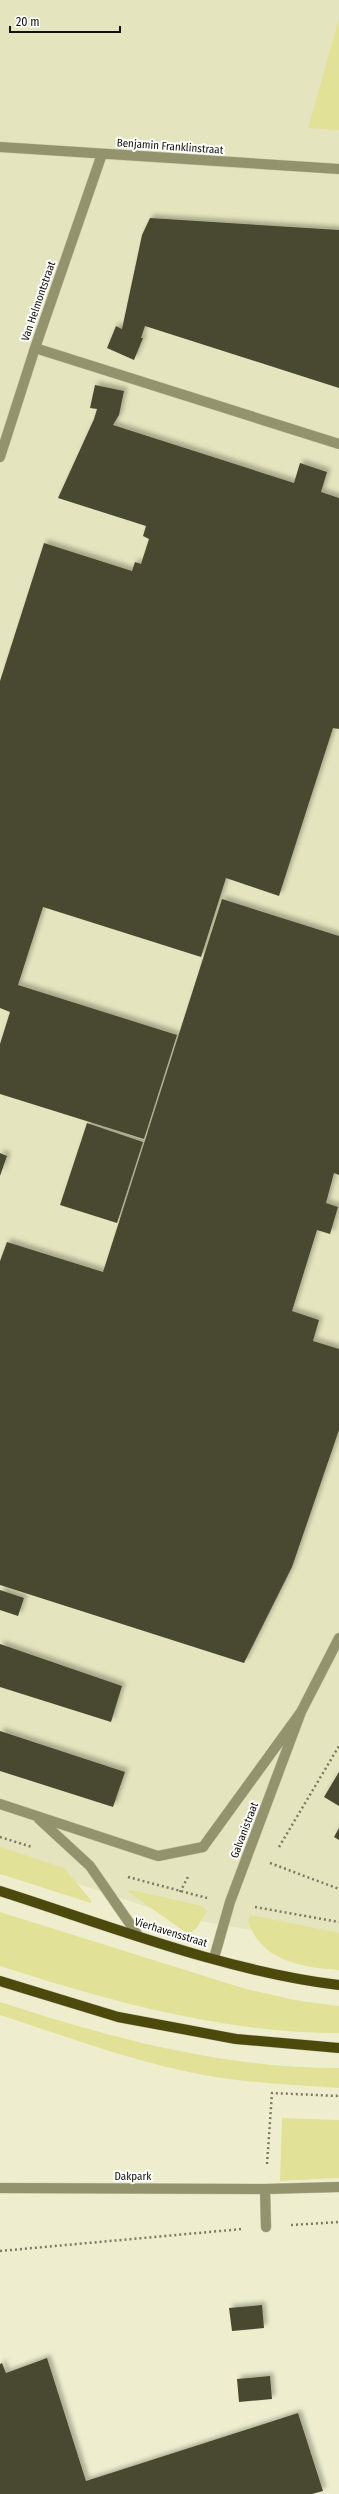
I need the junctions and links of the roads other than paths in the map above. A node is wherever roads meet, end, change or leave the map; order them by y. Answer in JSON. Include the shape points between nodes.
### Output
{"nodes":[{"id":1,"x":0,"y":147,"type":"edge"},
{"id":2,"x":102,"y":154,"type":"junction"},
{"id":3,"x":339,"y":169,"type":"edge"},
{"id":4,"x":35,"y":348,"type":"junction"},
{"id":5,"x":339,"y":444,"type":"edge"},
{"id":6,"x":0,"y":457,"type":"edge"},
{"id":7,"x":339,"y":1638,"type":"edge"},
{"id":8,"x":301,"y":1712,"type":"junction"},
{"id":9,"x":0,"y":1804,"type":"edge"},
{"id":10,"x":37,"y":1816,"type":"junction"},
{"id":11,"x":0,"y":1890,"type":"edge"},
{"id":12,"x":137,"y":1934,"type":"junction"},
{"id":13,"x":214,"y":1958,"type":"junction"},
{"id":14,"x":0,"y":1981,"type":"edge"},
{"id":15,"x":339,"y":1985,"type":"edge"},
{"id":16,"x":339,"y":2048,"type":"edge"},
{"id":17,"x":339,"y":2187,"type":"edge"},
{"id":18,"x":0,"y":2188,"type":"edge"},
{"id":19,"x":265,"y":2189,"type":"junction"},
{"id":20,"x":266,"y":2227,"type":"road end"}],
"edges":[{"from":1,"to":2,"type":"street","name":"Benjamin Franklinstraat"},
{"from":2,"to":3,"type":"street","name":"Benjamin Franklinstraat"},
{"from":2,"to":4,"type":"street","name":"Van Helmontstraat"},
{"from":4,"to":5,"type":"street"},
{"from":4,"to":6,"type":"street","name":"Van Helmontstraat"},
{"from":7,"to":8,"type":"street","name":"Galvanistraat"},
{"from":8,"to":10,"type":"street","name":"Galvanistraat","via":[[203,1847],[158,1856]]},
{"from":8,"to":13,"type":"street","name":"Galvanistraat","via":[[230,1902]]},
{"from":9,"to":10,"type":"street"},
{"from":10,"to":12,"type":"street","via":[[90,1866]]},
{"from":11,"to":12,"type":"main road","name":"Vierhavensstraat"},
{"from":12,"to":13,"type":"main road","name":"Vierhavensstraat"},
{"from":13,"to":15,"type":"main road","name":"Vierhavensstraat","via":[[290,1978]]},
{"from":14,"to":16,"type":"main road","via":[[118,2017],[236,2039]]},
{"from":17,"to":19,"type":"street","name":"Dakpark"},
{"from":18,"to":19,"type":"street","name":"Dakpark"},
{"from":19,"to":20,"type":"street"}]}
